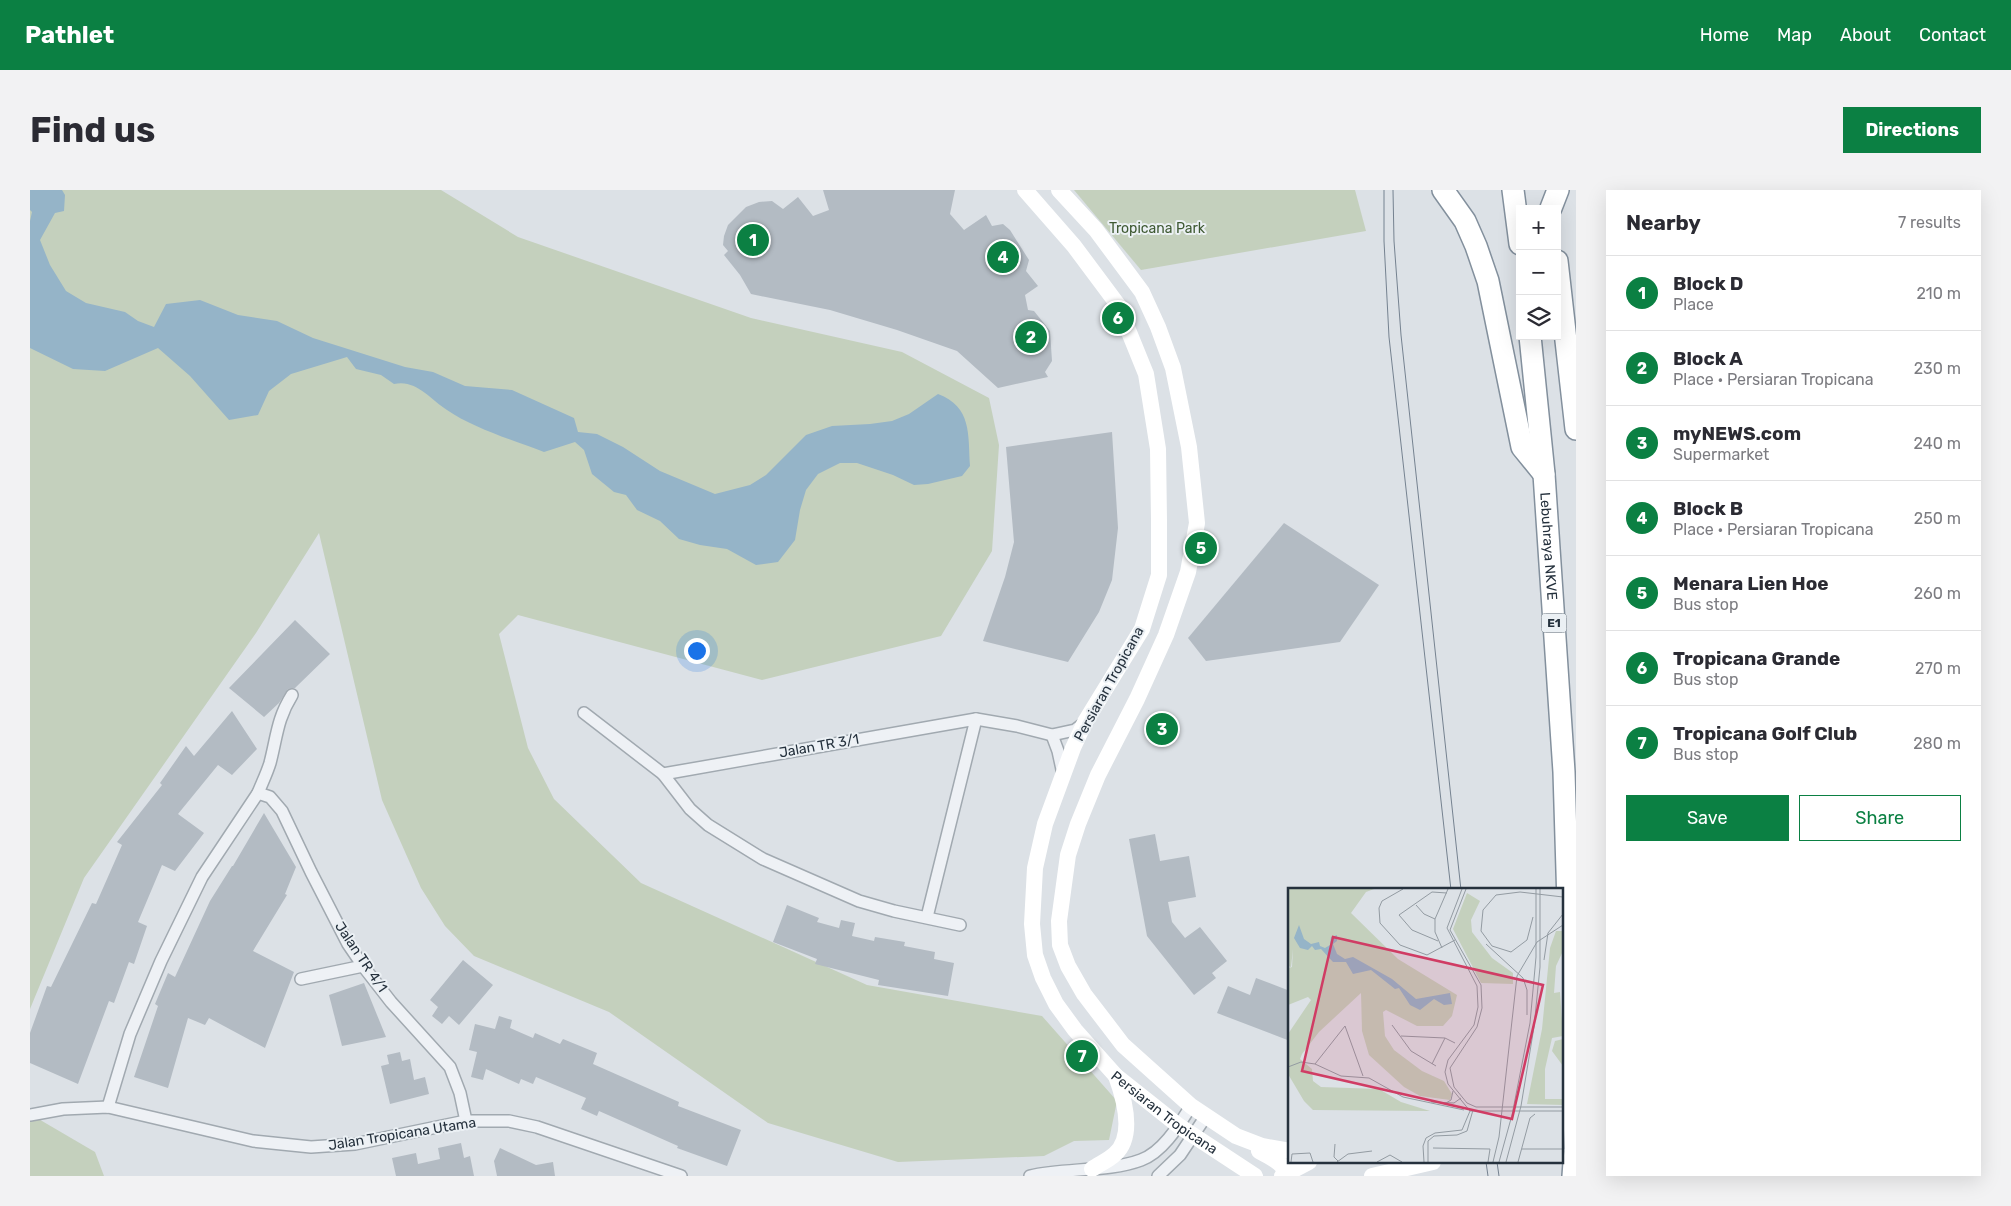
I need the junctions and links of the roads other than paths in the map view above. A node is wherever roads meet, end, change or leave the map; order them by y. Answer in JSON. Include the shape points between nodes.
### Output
{"nodes":[{"id":1,"x":1025,"y":190,"type":"edge"},
{"id":2,"x":1059,"y":190,"type":"edge"},
{"id":3,"x":1442,"y":190,"type":"edge"},
{"id":4,"x":1513,"y":190,"type":"edge"},
{"id":5,"x":1516,"y":213,"type":"edge"},
{"id":6,"x":1561,"y":295,"type":"edge"},
{"id":7,"x":1530,"y":340,"type":"edge"},
{"id":8,"x":1576,"y":429,"type":"edge"},
{"id":9,"x":1544,"y":474,"type":"junction"},
{"id":10,"x":292,"y":695,"type":"dead end"},
{"id":11,"x":584,"y":713,"type":"dead end"},
{"id":12,"x":976,"y":719,"type":"junction"},
{"id":13,"x":1085,"y":722,"type":"junction"},
{"id":14,"x":1052,"y":735,"type":"junction"},
{"id":15,"x":663,"y":774,"type":"junction"},
{"id":16,"x":1064,"y":776,"type":"junction"},
{"id":17,"x":258,"y":793,"type":"junction"},
{"id":18,"x":927,"y":918,"type":"junction"},
{"id":19,"x":960,"y":925,"type":"dead end"},
{"id":20,"x":363,"y":966,"type":"junction"},
{"id":21,"x":301,"y":979,"type":"dead end"},
{"id":22,"x":1116,"y":1076,"type":"junction"},
{"id":23,"x":1191,"y":1106,"type":"junction"},
{"id":24,"x":108,"y":1107,"type":"junction"},
{"id":25,"x":30,"y":1115,"type":"edge"},
{"id":26,"x":1206,"y":1116,"type":"junction"},
{"id":27,"x":466,"y":1120,"type":"junction"},
{"id":28,"x":1179,"y":1126,"type":"junction"},
{"id":29,"x":1193,"y":1135,"type":"junction"},
{"id":30,"x":1236,"y":1136,"type":"junction"},
{"id":31,"x":1571,"y":1139,"type":"edge"},
{"id":32,"x":1288,"y":1151,"type":"edge"},
{"id":33,"x":1305,"y":1164,"type":"edge"},
{"id":34,"x":1424,"y":1164,"type":"edge"},
{"id":35,"x":1092,"y":1169,"type":"junction"},
{"id":36,"x":1286,"y":1175,"type":"edge"},
{"id":37,"x":680,"y":1176,"type":"edge"},
{"id":38,"x":1030,"y":1176,"type":"edge"},
{"id":39,"x":1158,"y":1176,"type":"edge"},
{"id":40,"x":1255,"y":1176,"type":"edge"},
{"id":41,"x":1372,"y":1176,"type":"edge"},
{"id":42,"x":1573,"y":1176,"type":"edge"}],
"edges":[{"from":1,"to":13,"type":"main road","name":"Persiaran Tropicana","via":[[1074,246],[1118,305],[1146,374],[1158,449],[1159,575],[1142,628]]},
{"from":2,"to":23,"type":"main road","name":"Persiaran Tropicana","via":[[1096,230],[1142,292],[1158,327],[1172,368],[1190,447],[1196,523],[1185,581],[1166,635],[1098,775],[1068,855],[1059,921],[1060,944],[1084,994],[1122,1045]]},
{"from":3,"to":9,"type":"highway","via":[[1464,221],[1476,246],[1488,281],[1522,447]]},
{"from":4,"to":5,"type":"highway"},
{"from":6,"to":8,"type":"highway"},
{"from":7,"to":9,"type":"highway","name":"Lebuhraya NKVE","number":"E1"},
{"from":9,"to":31,"type":"highway","name":"Lebuhraya NKVE","number":"E1","bridge":true,"via":[[1564,772],[1573,1069]]},
{"from":10,"to":17,"type":"street","via":[[277,726],[270,764]]},
{"from":11,"to":15,"type":"street"},
{"from":12,"to":14,"type":"street","name":"Jalan TR 3/1"},
{"from":12,"to":15,"type":"street","name":"Jalan TR 3/1"},
{"from":12,"to":18,"type":"street"},
{"from":13,"to":14,"type":"street","via":[[1075,730]]},
{"from":13,"to":16,"type":"main road","name":"Persiaran Tropicana"},
{"from":14,"to":16,"type":"street"},
{"from":15,"to":18,"type":"street","via":[[690,809],[708,825],[763,859],[859,901]]},
{"from":16,"to":22,"type":"main road","name":"Persiaran Tropicana","via":[[1045,824],[1034,868],[1032,924],[1035,955],[1056,1004]]},
{"from":17,"to":20,"type":"street","name":"Jalan TR 4/1","via":[[270,797],[282,811],[348,944]]},
{"from":17,"to":24,"type":"street","via":[[202,877],[161,961],[130,1034]]},
{"from":18,"to":19,"type":"street"},
{"from":20,"to":21,"type":"street"},
{"from":20,"to":27,"type":"street","name":"Jalan TR 4/1","via":[[450,1067]]},
{"from":22,"to":28,"type":"main road","name":"Persiaran Tropicana"},
{"from":22,"to":35,"type":"main road","via":[[1127,1120],[1123,1142],[1116,1154]]},
{"from":23,"to":26,"type":"main road","name":"Persiaran Tropicana"},
{"from":23,"to":28,"type":"street"},
{"from":24,"to":25,"type":"street","name":"Jalan Tropicana Utama","via":[[63,1109]]},
{"from":24,"to":27,"type":"street","name":"Jalan Tropicana Utama","via":[[253,1141],[311,1147],[356,1144]]},
{"from":26,"to":29,"type":"street"},
{"from":26,"to":30,"type":"main road","name":"Persiaran Tropicana"},
{"from":27,"to":37,"type":"street","name":"Jalan Tropicana Utama","via":[[510,1121],[537,1127]]},
{"from":28,"to":29,"type":"main road","name":"Persiaran Tropicana"},
{"from":28,"to":35,"type":"street","via":[[1143,1160]]},
{"from":29,"to":39,"type":"street","via":[[1180,1155]]},
{"from":29,"to":40,"type":"main road","name":"Persiaran Tropicana"},
{"from":30,"to":32,"type":"main road","name":"Persiaran Tropicana","via":[[1262,1146]]},
{"from":30,"to":36,"type":"main road","via":[[1278,1161]]},
{"from":31,"to":42,"type":"highway","name":"Lebuhraya NKVE","number":"E1"},
{"from":33,"to":36,"type":"main road"},
{"from":34,"to":41,"type":"main road"},
{"from":35,"to":38,"type":"street"}]}
